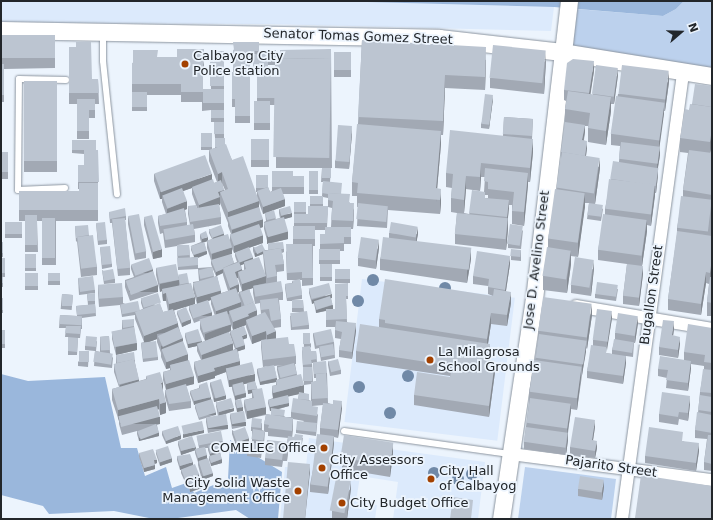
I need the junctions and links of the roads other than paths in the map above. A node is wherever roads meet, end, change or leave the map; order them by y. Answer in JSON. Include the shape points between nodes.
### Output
{"nodes":[{"id":1,"x":568,"y":9,"type":"edge"},
{"id":2,"x":1,"y":30,"type":"edge"},
{"id":3,"x":103,"y":31,"type":"junction"},
{"id":4,"x":562,"y":52,"type":"junction"},
{"id":5,"x":683,"y":71,"type":"junction"},
{"id":6,"x":712,"y":76,"type":"edge"},
{"id":7,"x":66,"y":80,"type":"dead end"},
{"id":8,"x":65,"y":188,"type":"dead end"},
{"id":9,"x":117,"y":194,"type":"dead end"},
{"id":10,"x":564,"y":304,"type":"edge"},
{"id":11,"x":649,"y":318,"type":"junction"},
{"id":12,"x":712,"y":329,"type":"edge"},
{"id":13,"x":344,"y":431,"type":"dead end"},
{"id":14,"x":511,"y":454,"type":"junction"},
{"id":15,"x":629,"y":469,"type":"junction"},
{"id":16,"x":712,"y":480,"type":"edge"},
{"id":17,"x":501,"y":519,"type":"edge"},
{"id":18,"x":622,"y":519,"type":"edge"}],
"edges":[{"from":1,"to":4,"type":"main road","name":"Jose D. Avelino Street"},
{"from":2,"to":3,"type":"main road","name":"Senator Tomas Gomez Street"},
{"from":3,"to":4,"type":"main road","name":"Senator Tomas Gomez Street","via":[[438,38]]},
{"from":3,"to":9,"type":"lane","via":[[103,61]]},
{"from":4,"to":5,"type":"main road","name":"Senator Tomas Gomez Street"},
{"from":4,"to":14,"type":"main road","name":"Jose D. Avelino Street","via":[[541,300]]},
{"from":5,"to":6,"type":"main road","name":"Senator Tomas Gomez Street"},
{"from":5,"to":11,"type":"street","name":"Bugallon Street"},
{"from":7,"to":8,"type":"lane","via":[[19,79],[18,190]]},
{"from":10,"to":11,"type":"street"},
{"from":11,"to":12,"type":"street"},
{"from":11,"to":15,"type":"street","name":"Bugallon Street"},
{"from":13,"to":14,"type":"lane"},
{"from":14,"to":15,"type":"street","name":"Pajarito Street"},
{"from":14,"to":17,"type":"main road","name":"Jose D. Avelino Street"},
{"from":15,"to":16,"type":"street","name":"Pajarito Street"},
{"from":15,"to":18,"type":"street","name":"Bugallon Street"}]}
